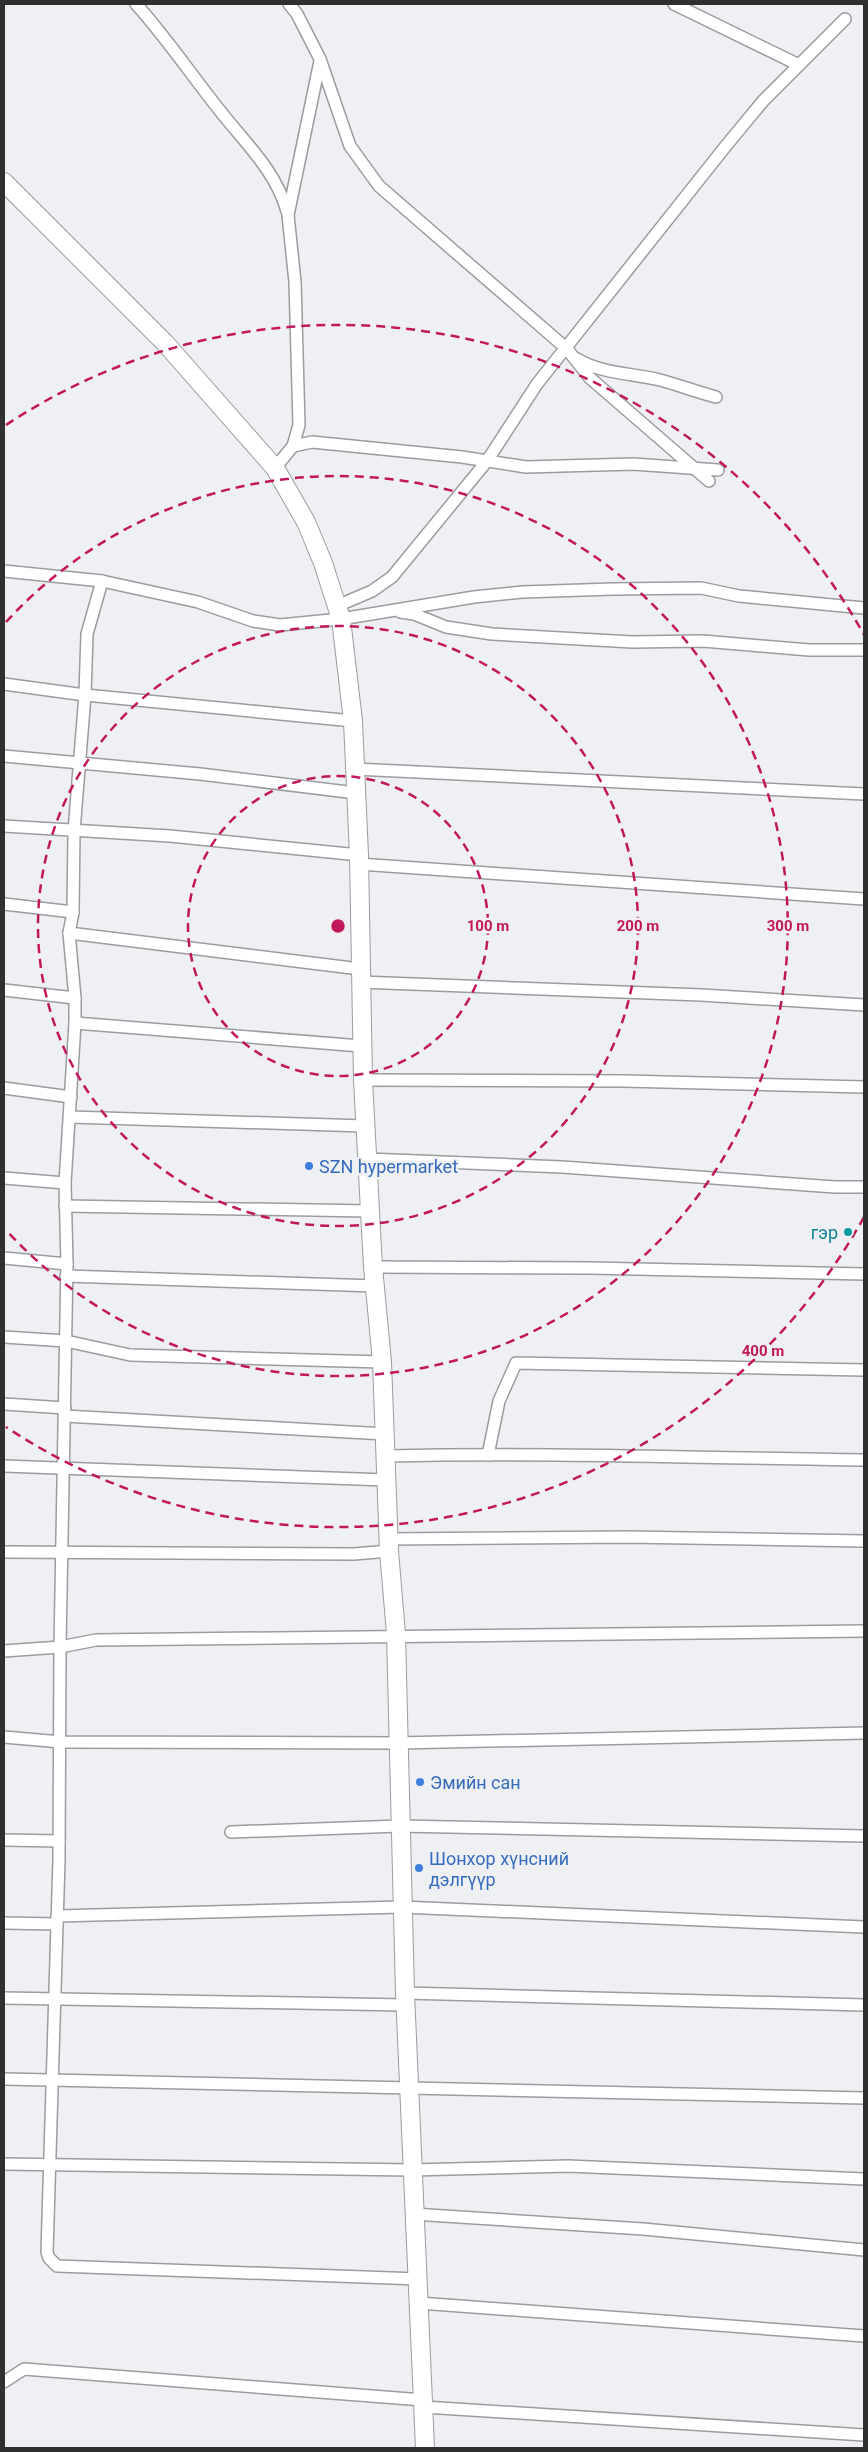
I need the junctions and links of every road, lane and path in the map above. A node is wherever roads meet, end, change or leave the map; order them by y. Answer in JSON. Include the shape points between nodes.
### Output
{"nodes":[{"id":1,"x":136,"y":4,"type":"edge"},
{"id":2,"x":289,"y":4,"type":"edge"},
{"id":3,"x":674,"y":4,"type":"edge"},
{"id":4,"x":845,"y":19,"type":"dead end"},
{"id":5,"x":320,"y":59,"type":"junction"},
{"id":6,"x":799,"y":65,"type":"junction"},
{"id":7,"x":4,"y":182,"type":"edge"},
{"id":8,"x":288,"y":215,"type":"junction"},
{"id":9,"x":569,"y":352,"type":"junction"},
{"id":10,"x":716,"y":397,"type":"dead end"},
{"id":11,"x":293,"y":446,"type":"junction"},
{"id":12,"x":487,"y":461,"type":"junction"},
{"id":13,"x":275,"y":468,"type":"junction"},
{"id":14,"x":696,"y":469,"type":"junction"},
{"id":15,"x":718,"y":470,"type":"dead end"},
{"id":16,"x":709,"y":481,"type":"dead end"},
{"id":17,"x":4,"y":571,"type":"edge"},
{"id":18,"x":102,"y":581,"type":"junction"},
{"id":19,"x":864,"y":608,"type":"edge"},
{"id":20,"x":394,"y":610,"type":"junction"},
{"id":21,"x":339,"y":612,"type":"junction"},
{"id":22,"x":864,"y":650,"type":"edge"},
{"id":23,"x":4,"y":684,"type":"edge"},
{"id":24,"x":85,"y":695,"type":"junction"},
{"id":25,"x":353,"y":721,"type":"junction"},
{"id":26,"x":4,"y":756,"type":"edge"},
{"id":27,"x":78,"y":763,"type":"junction"},
{"id":28,"x":355,"y":769,"type":"junction"},
{"id":29,"x":356,"y":793,"type":"junction"},
{"id":30,"x":864,"y":794,"type":"edge"},
{"id":31,"x":4,"y":826,"type":"edge"},
{"id":32,"x":74,"y":831,"type":"junction"},
{"id":33,"x":359,"y":859,"type":"junction"},
{"id":34,"x":864,"y":899,"type":"edge"},
{"id":35,"x":4,"y":904,"type":"edge"},
{"id":36,"x":73,"y":912,"type":"junction"},
{"id":37,"x":69,"y":933,"type":"junction"},
{"id":38,"x":360,"y":976,"type":"junction"},
{"id":39,"x":4,"y":990,"type":"edge"},
{"id":40,"x":75,"y":998,"type":"junction"},
{"id":41,"x":864,"y":1005,"type":"edge"},
{"id":42,"x":75,"y":1023,"type":"junction"},
{"id":43,"x":362,"y":1046,"type":"junction"},
{"id":44,"x":363,"y":1080,"type":"junction"},
{"id":45,"x":864,"y":1087,"type":"edge"},
{"id":46,"x":4,"y":1088,"type":"edge"},
{"id":47,"x":71,"y":1097,"type":"junction"},
{"id":48,"x":70,"y":1117,"type":"junction"},
{"id":49,"x":365,"y":1126,"type":"junction"},
{"id":50,"x":368,"y":1159,"type":"junction"},
{"id":51,"x":4,"y":1178,"type":"edge"},
{"id":52,"x":65,"y":1183,"type":"junction"},
{"id":53,"x":864,"y":1187,"type":"edge"},
{"id":54,"x":64,"y":1206,"type":"junction"},
{"id":55,"x":370,"y":1211,"type":"junction"},
{"id":56,"x":4,"y":1258,"type":"edge"},
{"id":57,"x":67,"y":1264,"type":"junction"},
{"id":58,"x":373,"y":1267,"type":"junction"},
{"id":59,"x":864,"y":1274,"type":"edge"},
{"id":60,"x":66,"y":1276,"type":"junction"},
{"id":61,"x":375,"y":1286,"type":"junction"},
{"id":62,"x":4,"y":1337,"type":"edge"},
{"id":63,"x":66,"y":1341,"type":"junction"},
{"id":64,"x":382,"y":1362,"type":"junction"},
{"id":65,"x":864,"y":1370,"type":"edge"},
{"id":66,"x":4,"y":1404,"type":"edge"},
{"id":67,"x":65,"y":1412,"type":"junction"},
{"id":68,"x":384,"y":1434,"type":"junction"},
{"id":69,"x":488,"y":1455,"type":"junction"},
{"id":70,"x":386,"y":1456,"type":"junction"},
{"id":71,"x":864,"y":1460,"type":"edge"},
{"id":72,"x":4,"y":1466,"type":"edge"},
{"id":73,"x":64,"y":1468,"type":"junction"},
{"id":74,"x":386,"y":1480,"type":"junction"},
{"id":75,"x":864,"y":1541,"type":"edge"},
{"id":76,"x":389,"y":1545,"type":"junction"},
{"id":77,"x":4,"y":1552,"type":"edge"},
{"id":78,"x":63,"y":1554,"type":"junction"},
{"id":79,"x":864,"y":1631,"type":"edge"},
{"id":80,"x":396,"y":1634,"type":"junction"},
{"id":81,"x":60,"y":1648,"type":"junction"},
{"id":82,"x":4,"y":1651,"type":"edge"},
{"id":83,"x":864,"y":1733,"type":"edge"},
{"id":84,"x":4,"y":1737,"type":"edge"},
{"id":85,"x":60,"y":1742,"type":"junction"},
{"id":86,"x":398,"y":1743,"type":"junction"},
{"id":87,"x":400,"y":1826,"type":"junction"},
{"id":88,"x":231,"y":1832,"type":"dead end"},
{"id":89,"x":864,"y":1836,"type":"edge"},
{"id":90,"x":4,"y":1840,"type":"edge"},
{"id":91,"x":59,"y":1840,"type":"junction"},
{"id":92,"x":402,"y":1907,"type":"junction"},
{"id":93,"x":57,"y":1920,"type":"junction"},
{"id":94,"x":4,"y":1923,"type":"edge"},
{"id":95,"x":864,"y":1927,"type":"edge"},
{"id":96,"x":4,"y":1998,"type":"edge"},
{"id":97,"x":54,"y":1999,"type":"junction"},
{"id":98,"x":405,"y":1999,"type":"junction"},
{"id":99,"x":864,"y":2005,"type":"edge"},
{"id":100,"x":4,"y":2079,"type":"edge"},
{"id":101,"x":52,"y":2080,"type":"junction"},
{"id":102,"x":409,"y":2088,"type":"junction"},
{"id":103,"x":864,"y":2098,"type":"edge"},
{"id":104,"x":4,"y":2164,"type":"edge"},
{"id":105,"x":49,"y":2164,"type":"junction"},
{"id":106,"x":412,"y":2170,"type":"junction"},
{"id":107,"x":864,"y":2179,"type":"edge"},
{"id":108,"x":413,"y":2214,"type":"junction"},
{"id":109,"x":864,"y":2250,"type":"edge"},
{"id":110,"x":419,"y":2280,"type":"junction"},
{"id":111,"x":420,"y":2303,"type":"junction"},
{"id":112,"x":864,"y":2336,"type":"edge"},
{"id":113,"x":4,"y":2382,"type":"edge"},
{"id":114,"x":423,"y":2404,"type":"junction"},
{"id":115,"x":864,"y":2435,"type":"edge"},
{"id":116,"x":425,"y":2448,"type":"edge"}],
"edges":[{"from":1,"to":8,"type":"street","via":[[277,182]]},
{"from":2,"to":5,"type":"street"},
{"from":3,"to":6,"type":"street"},
{"from":4,"to":6,"type":"street"},
{"from":5,"to":8,"type":"street"},
{"from":5,"to":9,"type":"street","via":[[350,146],[379,186]]},
{"from":6,"to":9,"type":"street","via":[[763,101],[725,147]]},
{"from":7,"to":13,"type":"main road","via":[[165,344]]},
{"from":8,"to":11,"type":"street","via":[[295,282],[299,425]]},
{"from":9,"to":10,"type":"street","via":[[586,364]]},
{"from":9,"to":12,"type":"street","via":[[538,384]]},
{"from":9,"to":14,"type":"street","via":[[590,378]]},
{"from":11,"to":12,"type":"street","via":[[312,442]]},
{"from":11,"to":13,"type":"street"},
{"from":12,"to":14,"type":"street","via":[[552,468],[633,464]]},
{"from":12,"to":21,"type":"street","via":[[392,577]]},
{"from":13,"to":21,"type":"main road","via":[[306,522],[324,563]]},
{"from":14,"to":15,"type":"street"},
{"from":14,"to":16,"type":"street"},
{"from":17,"to":18,"type":"street"},
{"from":18,"to":21,"type":"street","via":[[198,602],[254,621],[280,625]]},
{"from":18,"to":24,"type":"street","via":[[87,634]]},
{"from":19,"to":20,"type":"street","via":[[739,596],[700,588],[522,592]]},
{"from":20,"to":21,"type":"street"},
{"from":20,"to":22,"type":"street","via":[[446,627],[492,634]]},
{"from":21,"to":25,"type":"main road"},
{"from":23,"to":24,"type":"street"},
{"from":24,"to":25,"type":"street"},
{"from":24,"to":27,"type":"street"},
{"from":25,"to":28,"type":"main road"},
{"from":26,"to":27,"type":"street"},
{"from":27,"to":29,"type":"street"},
{"from":27,"to":32,"type":"street"},
{"from":28,"to":29,"type":"main road"},
{"from":28,"to":30,"type":"street"},
{"from":29,"to":33,"type":"main road"},
{"from":31,"to":32,"type":"street"},
{"from":32,"to":33,"type":"street","via":[[170,836]]},
{"from":32,"to":36,"type":"street"},
{"from":33,"to":34,"type":"street"},
{"from":33,"to":38,"type":"main road"},
{"from":35,"to":36,"type":"street"},
{"from":36,"to":37,"type":"street"},
{"from":37,"to":38,"type":"street"},
{"from":37,"to":40,"type":"street"},
{"from":38,"to":41,"type":"street"},
{"from":38,"to":43,"type":"main road"},
{"from":39,"to":40,"type":"street"},
{"from":40,"to":42,"type":"street"},
{"from":42,"to":43,"type":"street"},
{"from":42,"to":47,"type":"street"},
{"from":43,"to":44,"type":"main road"},
{"from":44,"to":45,"type":"street","via":[[624,1081]]},
{"from":44,"to":49,"type":"main road"},
{"from":46,"to":47,"type":"street"},
{"from":47,"to":48,"type":"street"},
{"from":48,"to":49,"type":"street"},
{"from":48,"to":52,"type":"street"},
{"from":49,"to":50,"type":"main road"},
{"from":50,"to":53,"type":"street","via":[[562,1167]]},
{"from":50,"to":55,"type":"main road"},
{"from":51,"to":52,"type":"street"},
{"from":52,"to":54,"type":"street"},
{"from":54,"to":55,"type":"street"},
{"from":54,"to":57,"type":"street"},
{"from":55,"to":58,"type":"main road"},
{"from":56,"to":57,"type":"street"},
{"from":57,"to":60,"type":"street"},
{"from":58,"to":59,"type":"street"},
{"from":58,"to":61,"type":"main road"},
{"from":60,"to":61,"type":"street"},
{"from":60,"to":63,"type":"street"},
{"from":61,"to":64,"type":"main road"},
{"from":62,"to":63,"type":"street"},
{"from":63,"to":64,"type":"street","via":[[130,1354]]},
{"from":63,"to":67,"type":"street"},
{"from":64,"to":68,"type":"main road"},
{"from":65,"to":69,"type":"street","via":[[516,1363],[499,1401]]},
{"from":66,"to":67,"type":"street"},
{"from":67,"to":68,"type":"street"},
{"from":67,"to":73,"type":"street"},
{"from":68,"to":70,"type":"main road"},
{"from":69,"to":70,"type":"street"},
{"from":69,"to":71,"type":"street"},
{"from":70,"to":74,"type":"main road"},
{"from":72,"to":73,"type":"street"},
{"from":73,"to":74,"type":"street"},
{"from":73,"to":78,"type":"street"},
{"from":74,"to":76,"type":"main road"},
{"from":75,"to":76,"type":"street","via":[[627,1537]]},
{"from":76,"to":78,"type":"street","via":[[354,1554]]},
{"from":76,"to":80,"type":"main road"},
{"from":77,"to":78,"type":"street"},
{"from":78,"to":81,"type":"street"},
{"from":79,"to":80,"type":"street"},
{"from":80,"to":81,"type":"street","via":[[96,1640]]},
{"from":80,"to":86,"type":"main road"},
{"from":81,"to":82,"type":"street"},
{"from":81,"to":85,"type":"street"},
{"from":83,"to":86,"type":"street"},
{"from":84,"to":85,"type":"street"},
{"from":85,"to":86,"type":"street"},
{"from":85,"to":91,"type":"street"},
{"from":86,"to":87,"type":"main road"},
{"from":87,"to":88,"type":"street"},
{"from":87,"to":89,"type":"street"},
{"from":87,"to":92,"type":"main road"},
{"from":90,"to":91,"type":"street"},
{"from":91,"to":93,"type":"street"},
{"from":92,"to":93,"type":"street"},
{"from":92,"to":95,"type":"street"},
{"from":92,"to":98,"type":"main road"},
{"from":93,"to":94,"type":"street"},
{"from":93,"to":97,"type":"street"},
{"from":96,"to":97,"type":"street"},
{"from":97,"to":98,"type":"street"},
{"from":97,"to":101,"type":"street"},
{"from":98,"to":99,"type":"street"},
{"from":98,"to":102,"type":"main road"},
{"from":100,"to":101,"type":"street"},
{"from":101,"to":102,"type":"street"},
{"from":101,"to":105,"type":"street"},
{"from":102,"to":103,"type":"street"},
{"from":102,"to":106,"type":"main road"},
{"from":104,"to":105,"type":"street"},
{"from":105,"to":106,"type":"street"},
{"from":105,"to":110,"type":"street","via":[[46,2252],[57,2266]]},
{"from":106,"to":107,"type":"street","via":[[568,2166]]},
{"from":106,"to":108,"type":"main road"},
{"from":108,"to":109,"type":"street","via":[[642,2229]]},
{"from":108,"to":110,"type":"main road"},
{"from":110,"to":111,"type":"main road"},
{"from":111,"to":112,"type":"street"},
{"from":111,"to":114,"type":"main road"},
{"from":113,"to":114,"type":"street","via":[[24,2370]]},
{"from":114,"to":115,"type":"street"},
{"from":114,"to":116,"type":"main road"}]}
